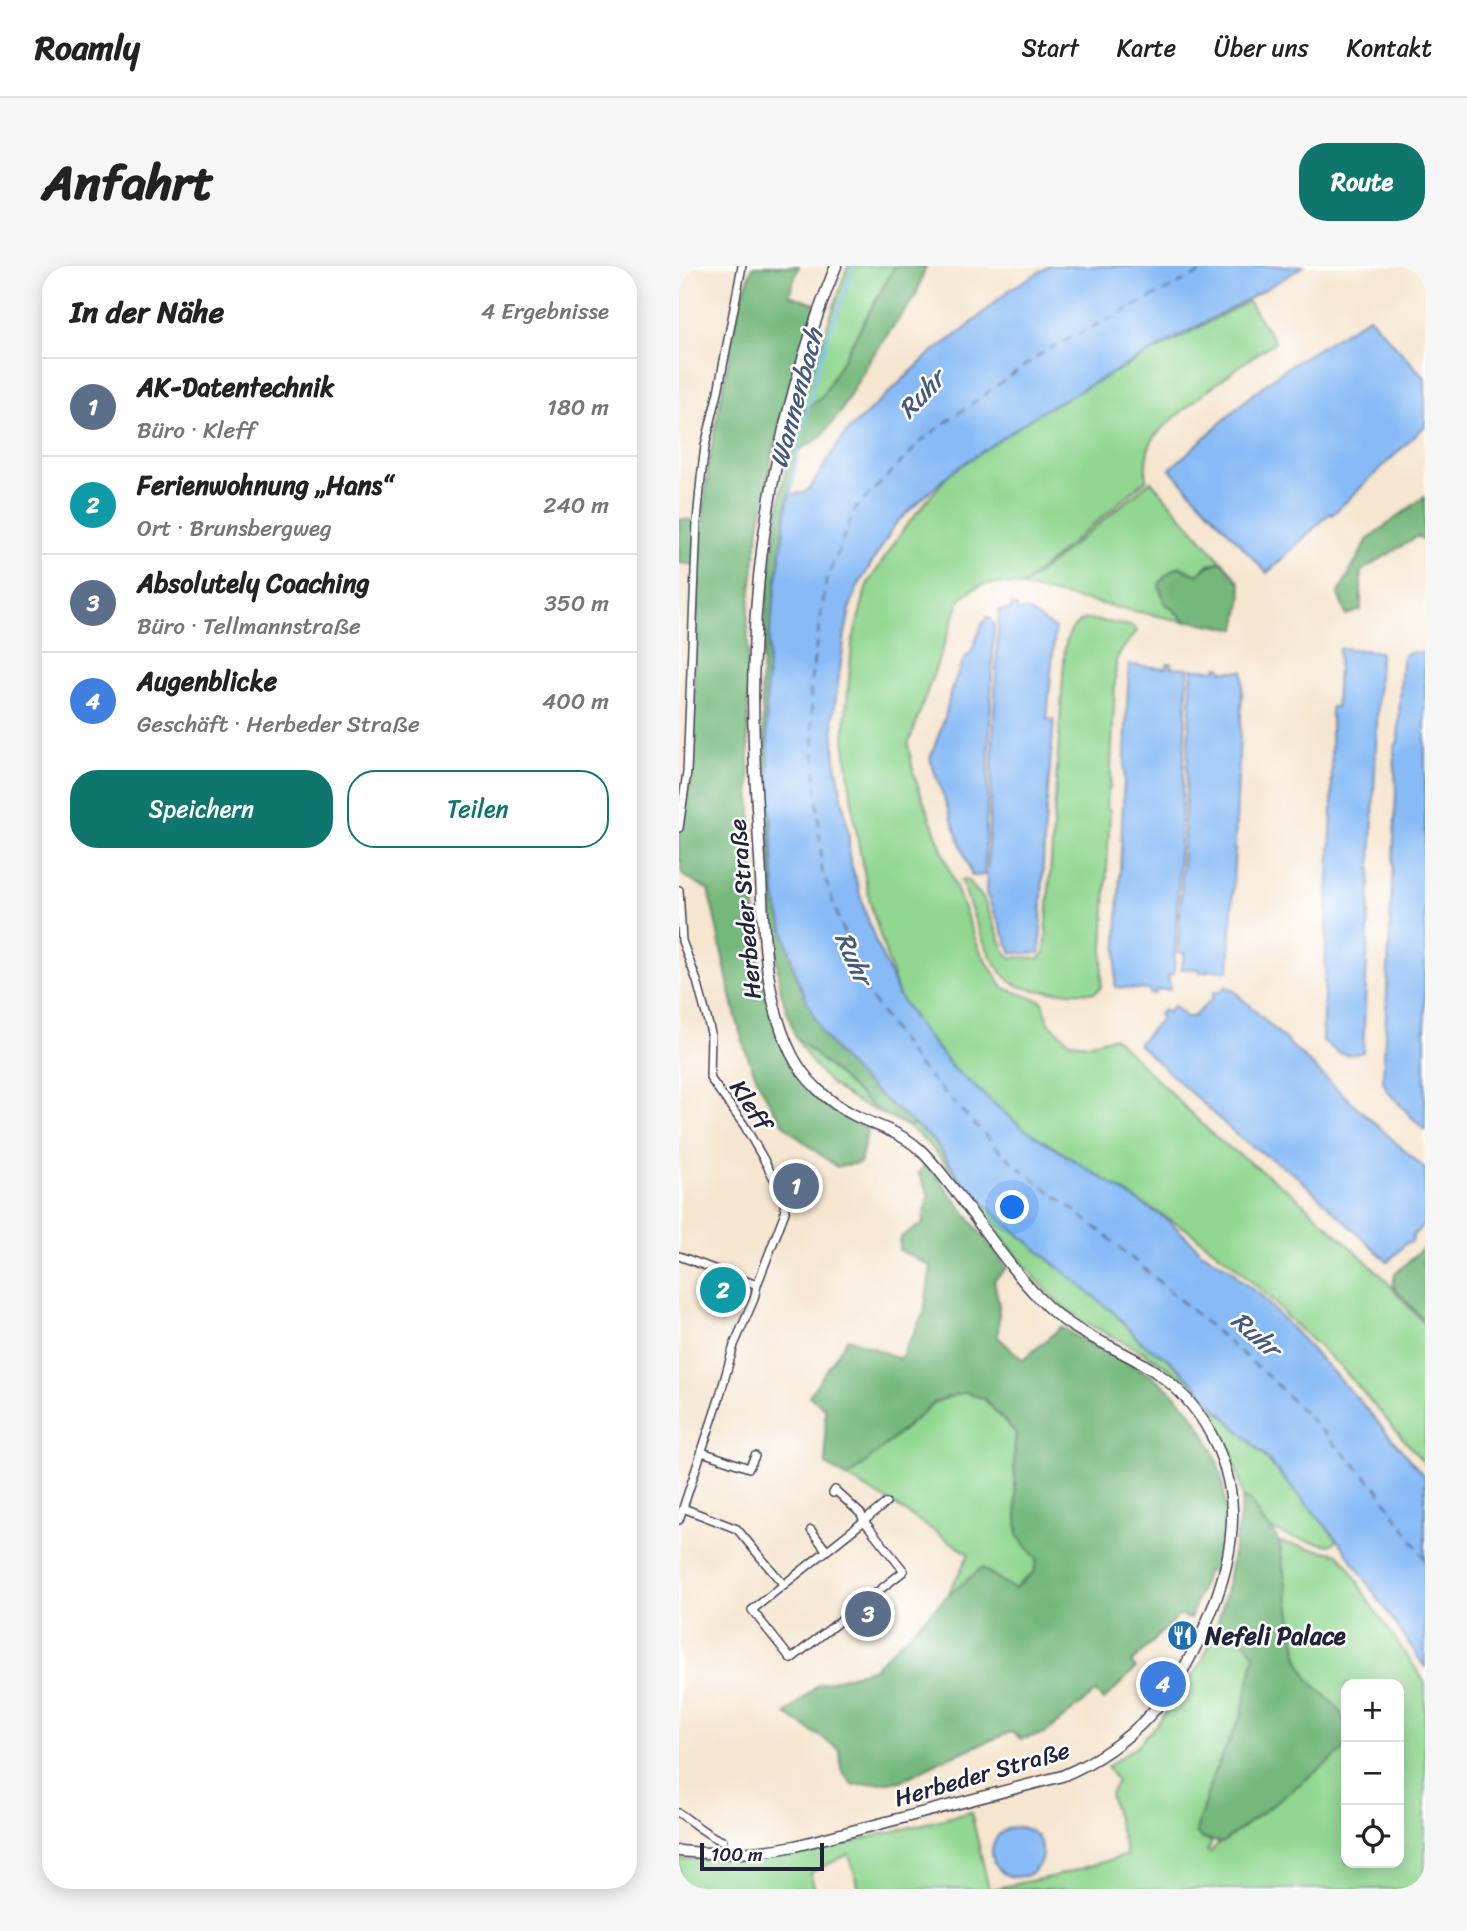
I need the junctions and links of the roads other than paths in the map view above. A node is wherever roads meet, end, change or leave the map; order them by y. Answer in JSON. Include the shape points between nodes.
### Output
{"nodes":[{"id":1,"x":742,"y":266,"type":"edge"},
{"id":2,"x":837,"y":266,"type":"edge"},
{"id":3,"x":679,"y":828,"type":"edge"},
{"id":4,"x":679,"y":890,"type":"edge"},
{"id":5,"x":681,"y":942,"type":"edge"},
{"id":6,"x":679,"y":1256,"type":"edge"},
{"id":7,"x":757,"y":1284,"type":"junction"},
{"id":8,"x":702,"y":1452,"type":"junction"},
{"id":9,"x":755,"y":1455,"type":"dead end"},
{"id":10,"x":832,"y":1493,"type":"dead end"},
{"id":11,"x":886,"y":1503,"type":"dead end"},
{"id":12,"x":683,"y":1508,"type":"junction"},
{"id":13,"x":679,"y":1520,"type":"edge"},
{"id":14,"x":864,"y":1521,"type":"junction"},
{"id":15,"x":811,"y":1530,"type":"dead end"},
{"id":16,"x":826,"y":1550,"type":"junction"},
{"id":17,"x":783,"y":1584,"type":"junction"},
{"id":18,"x":679,"y":1813,"type":"edge"},
{"id":19,"x":723,"y":1841,"type":"dead end"},
{"id":20,"x":679,"y":1851,"type":"edge"}],
"edges":[{"from":1,"to":3,"type":"street","via":[[701,478],[687,772]]},
{"from":2,"to":20,"type":"main road","name":"Herbeder Straße","via":[[788,414],[768,510],[757,596],[753,747],[765,955],[778,1020],[793,1058],[813,1085],[841,1108],[916,1147],[1052,1311],[1094,1340],[1161,1375],[1186,1399],[1210,1430],[1220,1453],[1231,1503],[1231,1528],[1222,1578],[1191,1658],[1142,1725],[1086,1766],[795,1846],[765,1852]]},
{"from":4,"to":5,"type":"street","name":"Kleff"},
{"from":5,"to":7,"type":"street","name":"Kleff","via":[[711,1033],[710,1078],[744,1125],[784,1201],[785,1212]]},
{"from":6,"to":7,"type":"street"},
{"from":7,"to":8,"type":"street","name":"Kleff"},
{"from":8,"to":9,"type":"street","via":[[748,1468]]},
{"from":8,"to":12,"type":"street","name":"Kleff"},
{"from":10,"to":14,"type":"street","via":[[835,1490]]},
{"from":11,"to":14,"type":"street"},
{"from":12,"to":13,"type":"street","name":"Kleff"},
{"from":12,"to":17,"type":"street","via":[[737,1528]]},
{"from":14,"to":16,"type":"street"},
{"from":14,"to":17,"type":"street","via":[[904,1571],[792,1659],[752,1609]]},
{"from":15,"to":16,"type":"street"},
{"from":16,"to":17,"type":"street"},
{"from":18,"to":19,"type":"street"}]}
